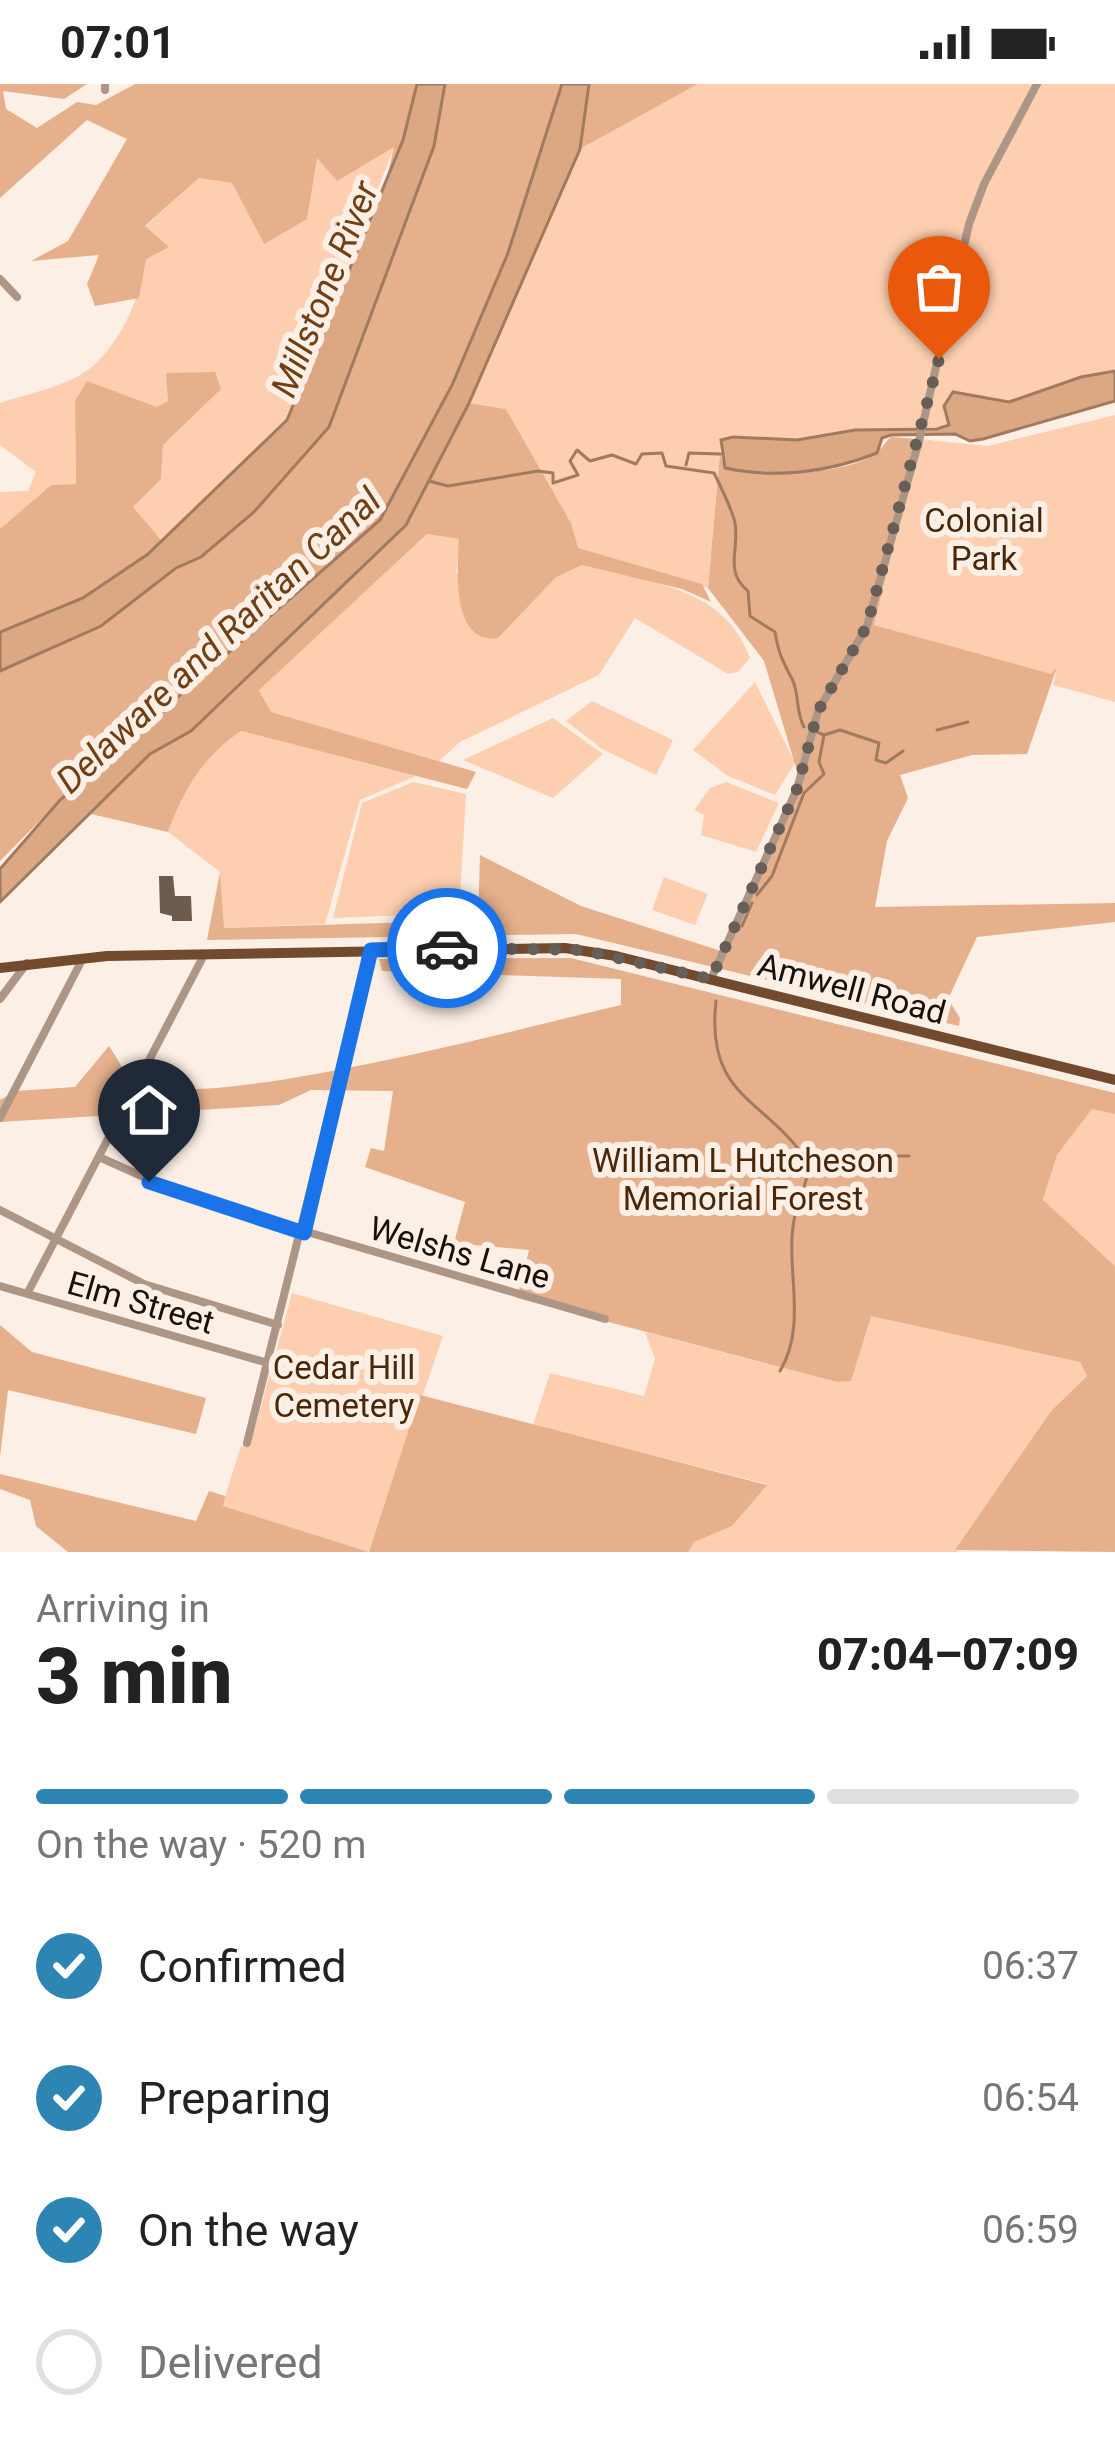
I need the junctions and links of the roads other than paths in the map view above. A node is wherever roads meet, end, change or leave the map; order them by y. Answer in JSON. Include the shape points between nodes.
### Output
{"nodes":[{"id":1,"x":1037,"y":84,"type":"edge"},
{"id":2,"x":0,"y":279,"type":"edge"},
{"id":3,"x":17,"y":297,"type":"dead end"},
{"id":4,"x":371,"y":950,"type":"junction"},
{"id":5,"x":205,"y":953,"type":"junction"},
{"id":6,"x":84,"y":957,"type":"junction"},
{"id":7,"x":28,"y":962,"type":"junction"},
{"id":8,"x":0,"y":968,"type":"edge"},
{"id":9,"x":711,"y":979,"type":"junction"},
{"id":10,"x":0,"y":998,"type":"edge"},
{"id":11,"x":1115,"y":1080,"type":"edge"},
{"id":12,"x":5,"y":1096,"type":"edge"},
{"id":13,"x":0,"y":1118,"type":"edge"},
{"id":14,"x":99,"y":1157,"type":"junction"},
{"id":15,"x":0,"y":1210,"type":"edge"},
{"id":16,"x":304,"y":1233,"type":"junction"},
{"id":17,"x":56,"y":1240,"type":"junction"},
{"id":18,"x":0,"y":1286,"type":"edge"},
{"id":19,"x":27,"y":1294,"type":"junction"},
{"id":20,"x":605,"y":1318,"type":"dead end"},
{"id":21,"x":278,"y":1325,"type":"junction"},
{"id":22,"x":268,"y":1363,"type":"junction"},
{"id":23,"x":247,"y":1443,"type":"dead end"}],
"edges":[{"from":1,"to":9,"type":"street","via":[[977,199],[867,626],[818,711],[797,789]]},
{"from":2,"to":3,"type":"street"},
{"from":4,"to":5,"type":"main road","name":"Amwell Road"},
{"from":4,"to":9,"type":"main road","name":"Amwell Road","via":[[565,948]]},
{"from":4,"to":16,"type":"street"},
{"from":5,"to":6,"type":"main road","name":"Amwell Road"},
{"from":5,"to":14,"type":"street"},
{"from":6,"to":7,"type":"main road","name":"Amwell Road"},
{"from":6,"to":12,"type":"street"},
{"from":7,"to":8,"type":"main road","name":"Amwell Road"},
{"from":7,"to":10,"type":"street"},
{"from":9,"to":11,"type":"main road","name":"Amwell Road"},
{"from":12,"to":13,"type":"street"},
{"from":14,"to":16,"type":"street","name":"Welshs Lane","via":[[170,1191]]},
{"from":14,"to":17,"type":"street"},
{"from":15,"to":17,"type":"street"},
{"from":16,"to":20,"type":"street","name":"Welshs Lane"},
{"from":16,"to":21,"type":"street"},
{"from":17,"to":19,"type":"street"},
{"from":17,"to":21,"type":"street","via":[[154,1288]]},
{"from":18,"to":19,"type":"street","name":"Elm Street"},
{"from":19,"to":22,"type":"street","name":"Elm Street"},
{"from":21,"to":22,"type":"street"},
{"from":22,"to":23,"type":"street"}]}
